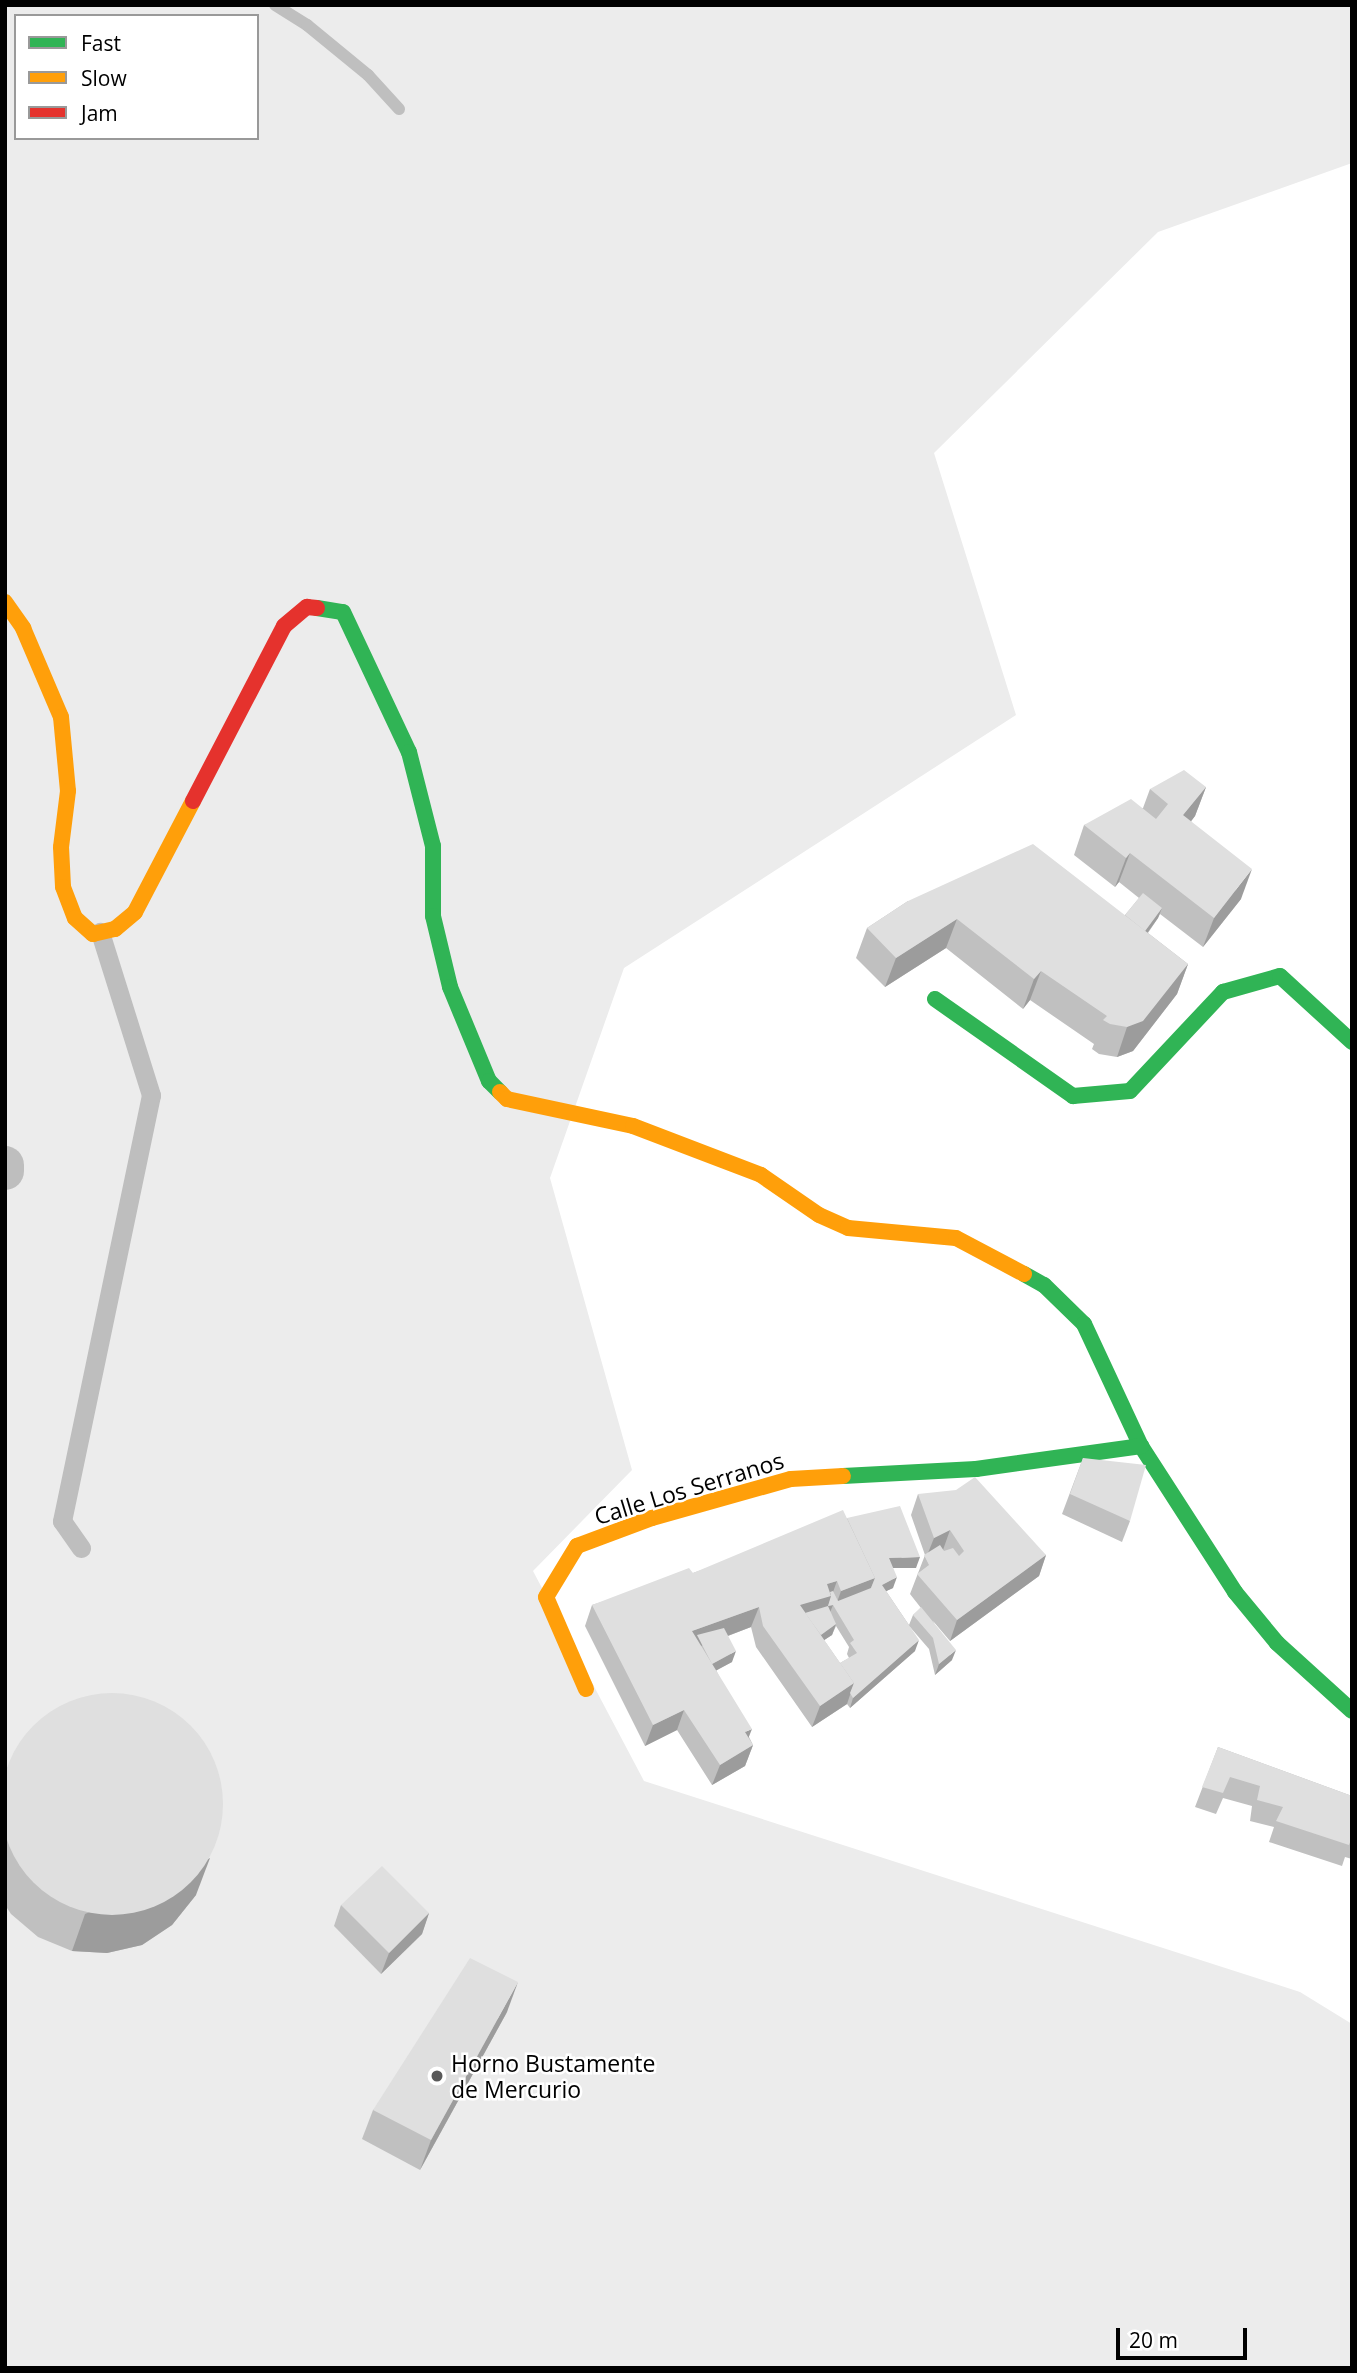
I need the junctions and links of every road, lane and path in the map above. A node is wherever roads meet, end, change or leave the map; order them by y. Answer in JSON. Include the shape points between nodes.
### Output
{"nodes":[{"id":1,"x":5,"y":601,"type":"edge"},
{"id":2,"x":100,"y":932,"type":"junction"},
{"id":3,"x":935,"y":999,"type":"dead end"},
{"id":4,"x":1352,"y":1042,"type":"edge"},
{"id":5,"x":5,"y":1165,"type":"edge"},
{"id":6,"x":5,"y":1171,"type":"edge"},
{"id":7,"x":1141,"y":1446,"type":"junction"},
{"id":8,"x":81,"y":1548,"type":"dead end"},
{"id":9,"x":586,"y":1689,"type":"dead end"},
{"id":10,"x":1352,"y":1711,"type":"edge"}],
"edges":[{"from":1,"to":2,"type":"street","via":[[23,628],[61,717],[68,791],[62,887],[75,918],[93,934]]},
{"from":2,"to":7,"type":"street","via":[[115,929],[135,912],[284,626],[307,607],[343,612],[409,752],[433,846],[433,916],[444,964],[489,1081],[508,1099],[633,1126],[761,1175],[819,1215],[848,1228],[956,1238],[991,1253],[1045,1285],[1084,1324]]},
{"from":2,"to":8,"type":"lane","via":[[151,1095],[62,1521]]},
{"from":3,"to":4,"type":"street","via":[[1073,1096],[1130,1091],[1223,992],[1280,976]]},
{"from":5,"to":6,"type":"street"},
{"from":7,"to":9,"type":"street","name":"Calle Los Serranos","via":[[976,1469],[791,1479],[652,1518],[577,1546],[546,1597]]},
{"from":7,"to":10,"type":"street","via":[[1235,1592],[1277,1643]]}]}
